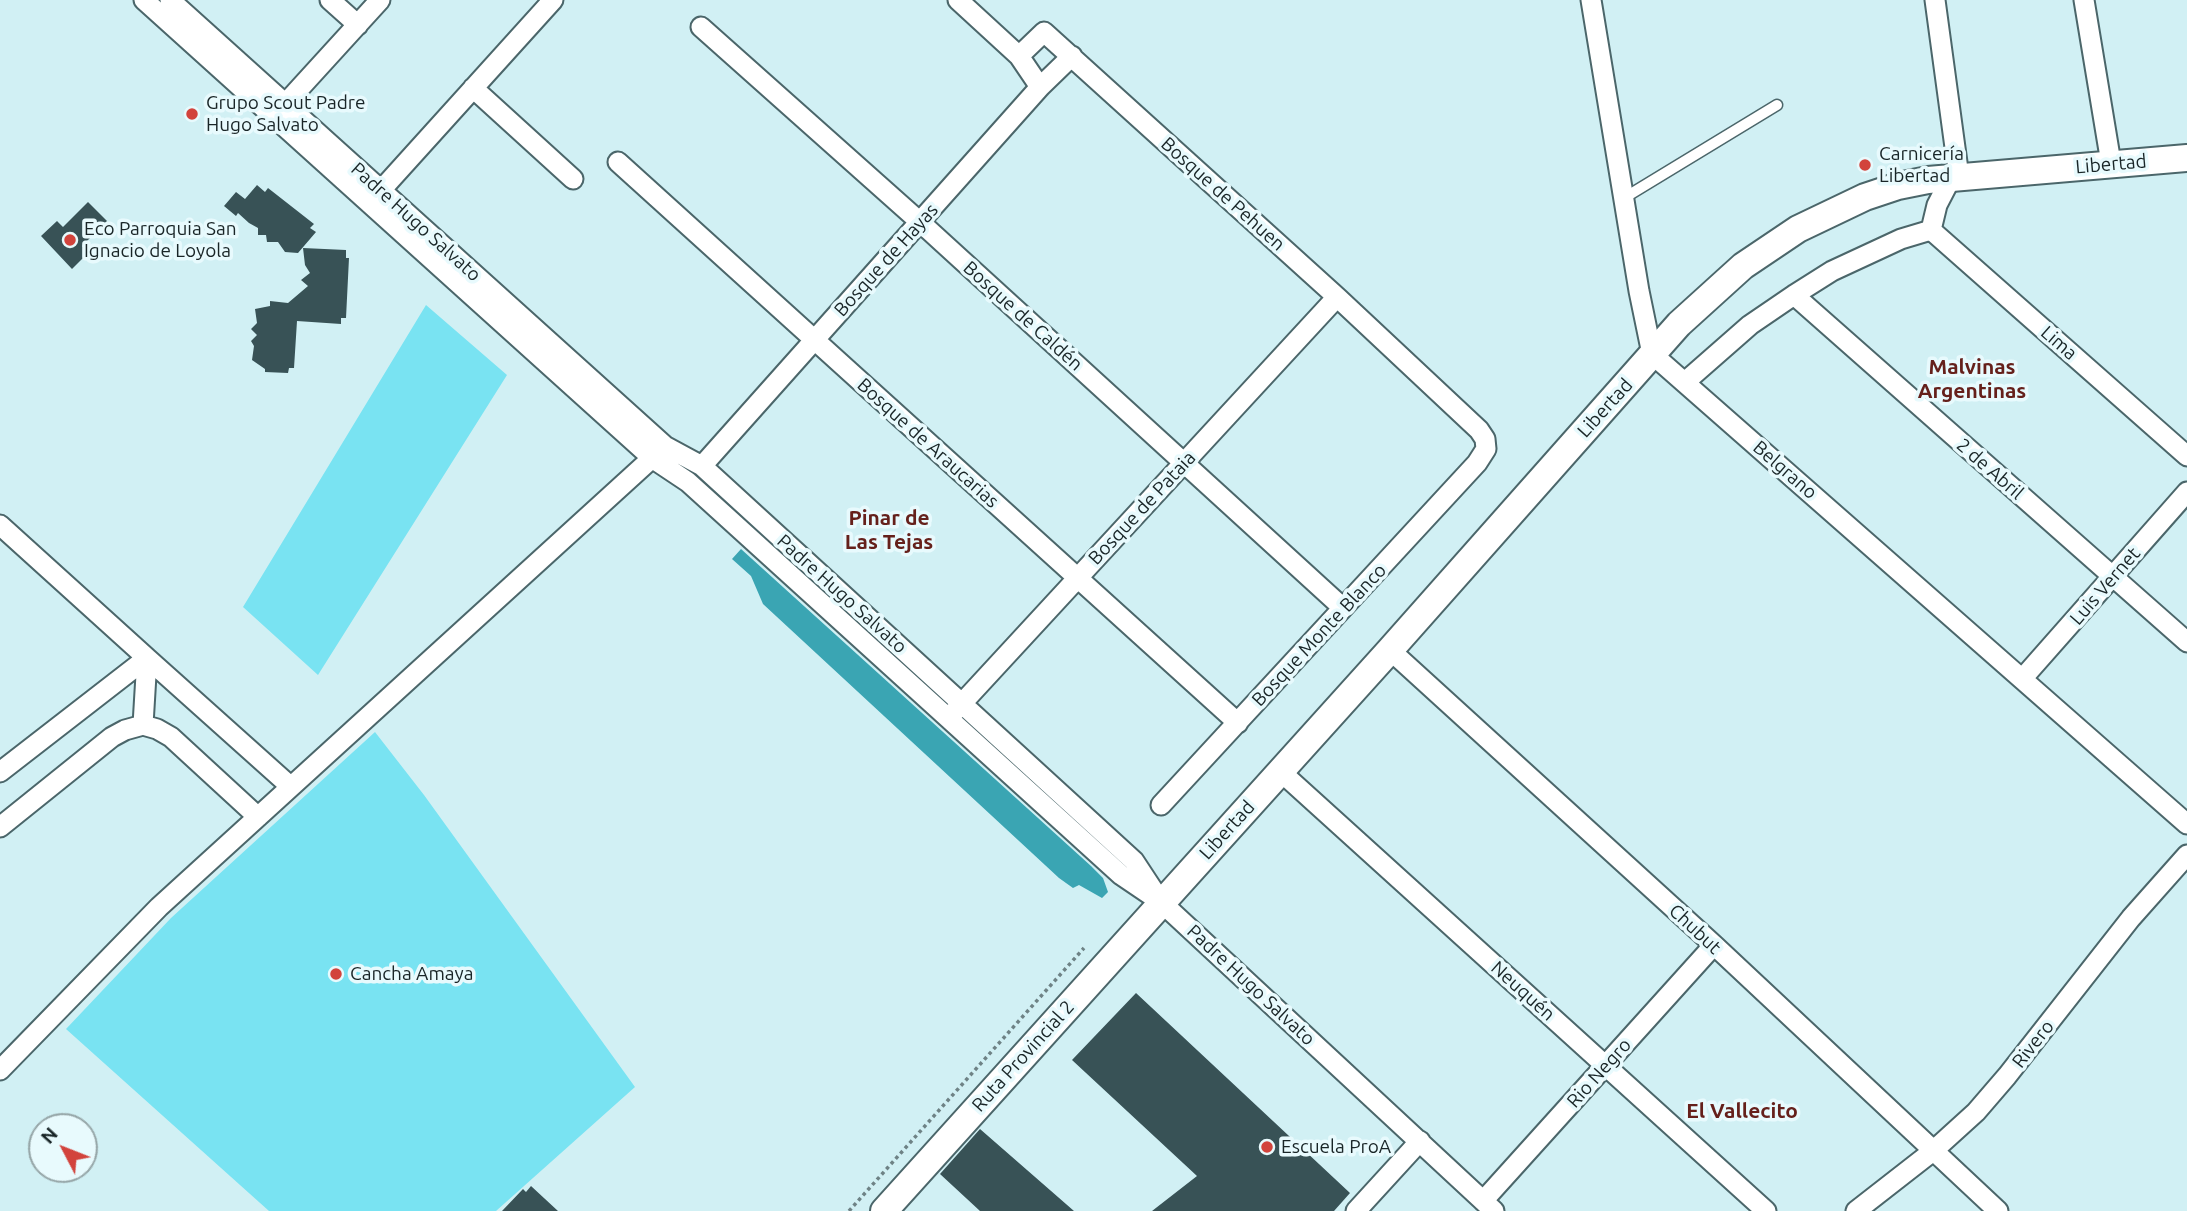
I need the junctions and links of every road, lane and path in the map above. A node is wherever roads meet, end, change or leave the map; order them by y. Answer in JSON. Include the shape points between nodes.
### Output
{"nodes":[{"id":1,"x":144,"y":0,"type":"edge"},
{"id":2,"x":170,"y":0,"type":"edge"},
{"id":3,"x":330,"y":0,"type":"edge"},
{"id":4,"x":380,"y":0,"type":"edge"},
{"id":5,"x":553,"y":0,"type":"edge"},
{"id":6,"x":958,"y":0,"type":"edge"},
{"id":7,"x":1591,"y":0,"type":"edge"},
{"id":8,"x":1935,"y":0,"type":"edge"},
{"id":9,"x":2084,"y":0,"type":"edge"},
{"id":10,"x":358,"y":25,"type":"junction"},
{"id":11,"x":701,"y":27,"type":"dead end"},
{"id":12,"x":1072,"y":55,"type":"junction"},
{"id":13,"x":1019,"y":56,"type":"junction"},
{"id":14,"x":1040,"y":87,"type":"junction"},
{"id":15,"x":474,"y":88,"type":"junction"},
{"id":16,"x":1777,"y":105,"type":"dead end"},
{"id":17,"x":279,"y":111,"type":"junction"},
{"id":18,"x":2187,"y":158,"type":"edge"},
{"id":19,"x":618,"y":162,"type":"dead end"},
{"id":20,"x":2111,"y":163,"type":"junction"},
{"id":21,"x":1955,"y":178,"type":"junction"},
{"id":22,"x":573,"y":179,"type":"dead end"},
{"id":23,"x":375,"y":197,"type":"junction"},
{"id":24,"x":1623,"y":198,"type":"junction"},
{"id":25,"x":920,"y":222,"type":"junction"},
{"id":26,"x":1931,"y":230,"type":"junction"},
{"id":27,"x":1794,"y":295,"type":"junction"},
{"id":28,"x":1337,"y":297,"type":"junction"},
{"id":29,"x":814,"y":340,"type":"junction"},
{"id":30,"x":1652,"y":354,"type":"junction"},
{"id":31,"x":1685,"y":382,"type":"junction"},
{"id":32,"x":659,"y":452,"type":"junction"},
{"id":33,"x":2187,"y":456,"type":"edge"},
{"id":34,"x":1184,"y":462,"type":"junction"},
{"id":35,"x":1477,"y":463,"type":"joint"},
{"id":36,"x":702,"y":466,"type":"junction"},
{"id":37,"x":2187,"y":492,"type":"edge"},
{"id":38,"x":1,"y":526,"type":"edge"},
{"id":39,"x":2112,"y":577,"type":"junction"},
{"id":40,"x":1077,"y":578,"type":"junction"},
{"id":41,"x":1343,"y":608,"type":"junction"},
{"id":42,"x":2187,"y":642,"type":"edge"},
{"id":43,"x":1390,"y":650,"type":"junction"},
{"id":44,"x":146,"y":658,"type":"junction"},
{"id":45,"x":2022,"y":679,"type":"junction"},
{"id":46,"x":955,"y":711,"type":"junction"},
{"id":47,"x":1238,"y":723,"type":"junction"},
{"id":48,"x":143,"y":725,"type":"junction"},
{"id":49,"x":1280,"y":771,"type":"junction"},
{"id":50,"x":0,"y":772,"type":"edge"},
{"id":51,"x":290,"y":786,"type":"junction"},
{"id":52,"x":1161,"y":805,"type":"dead end"},
{"id":53,"x":258,"y":817,"type":"junction"},
{"id":54,"x":2187,"y":824,"type":"edge"},
{"id":55,"x":0,"y":827,"type":"edge"},
{"id":56,"x":2187,"y":855,"type":"edge"},
{"id":57,"x":1161,"y":902,"type":"junction"},
{"id":58,"x":1714,"y":946,"type":"junction"},
{"id":59,"x":1084,"y":948,"type":"dead end"},
{"id":60,"x":1605,"y":1066,"type":"junction"},
{"id":61,"x":0,"y":1070,"type":"edge"},
{"id":62,"x":1420,"y":1141,"type":"junction"},
{"id":63,"x":1933,"y":1151,"type":"junction"},
{"id":64,"x":1489,"y":1206,"type":"edge"},
{"id":65,"x":849,"y":1211,"type":"edge"},
{"id":66,"x":884,"y":1211,"type":"edge"},
{"id":67,"x":1356,"y":1211,"type":"edge"},
{"id":68,"x":1766,"y":1211,"type":"edge"},
{"id":69,"x":1856,"y":1211,"type":"edge"},
{"id":70,"x":1998,"y":1211,"type":"edge"}],
"edges":[{"from":1,"to":17,"type":"street","name":"Padre Hugo Salvato"},
{"from":2,"to":17,"type":"street","name":"Padre Hugo Salvato"},
{"from":3,"to":10,"type":"street"},
{"from":4,"to":10,"type":"street"},
{"from":5,"to":15,"type":"street"},
{"from":6,"to":13,"type":"street"},
{"from":7,"to":24,"type":"street"},
{"from":8,"to":21,"type":"street"},
{"from":9,"to":20,"type":"street"},
{"from":10,"to":17,"type":"street"},
{"from":11,"to":25,"type":"street","name":"Bosque de Caldén"},
{"from":12,"to":13,"type":"street","name":"Bosque de Pehuen","via":[[1044,32]]},
{"from":12,"to":14,"type":"street","name":"Bosque de Hayas"},
{"from":12,"to":28,"type":"street","name":"Bosque de Pehuen"},
{"from":13,"to":14,"type":"street"},
{"from":14,"to":25,"type":"street","name":"Bosque de Hayas"},
{"from":15,"to":22,"type":"street"},
{"from":15,"to":23,"type":"street"},
{"from":16,"to":24,"type":"lane"},
{"from":17,"to":23,"type":"street","name":"Padre Hugo Salvato"},
{"from":18,"to":20,"type":"main road","name":"Libertad"},
{"from":19,"to":29,"type":"street","name":"Bosque de Araucarias"},
{"from":20,"to":21,"type":"main road","name":"Libertad"},
{"from":21,"to":26,"type":"street","via":[[1937,205]]},
{"from":21,"to":30,"type":"main road","name":"Libertad","via":[[1898,186],[1798,229],[1743,266]]},
{"from":23,"to":32,"type":"street","name":"Padre Hugo Salvato"},
{"from":24,"to":30,"type":"street"},
{"from":25,"to":29,"type":"street","name":"Bosque de Hayas"},
{"from":25,"to":34,"type":"street","name":"Bosque de Caldén"},
{"from":26,"to":27,"type":"street","via":[[1832,271]]},
{"from":26,"to":33,"type":"street","name":"Lima"},
{"from":27,"to":31,"type":"street"},
{"from":27,"to":39,"type":"street","name":"2 de Abril"},
{"from":28,"to":34,"type":"street","name":"Bosque de Pataia"},
{"from":28,"to":35,"type":"street","name":"Bosque de Pehuen","via":[[1479,430],[1486,449]]},
{"from":29,"to":36,"type":"street","name":"Bosque de Hayas"},
{"from":29,"to":40,"type":"street","name":"Bosque de Araucarias"},
{"from":30,"to":31,"type":"street","name":"Belgrano"},
{"from":30,"to":43,"type":"main road","name":"Libertad"},
{"from":31,"to":45,"type":"street","name":"Belgrano"},
{"from":32,"to":36,"type":"street","name":"Padre Hugo Salvato"},
{"from":32,"to":46,"type":"street","name":"Padre Hugo Salvato"},
{"from":32,"to":51,"type":"street"},
{"from":34,"to":40,"type":"street","name":"Bosque de Pataia"},
{"from":34,"to":41,"type":"street","name":"Bosque de Caldén"},
{"from":35,"to":41,"type":"street","name":"Bosque Monte Blanco"},
{"from":36,"to":46,"type":"street","name":"Padre Hugo Salvato"},
{"from":37,"to":39,"type":"street","name":"Luis Vernet"},
{"from":38,"to":44,"type":"street"},
{"from":39,"to":42,"type":"street","name":"2 de Abril"},
{"from":39,"to":45,"type":"street","name":"Luis Vernet"},
{"from":40,"to":46,"type":"street","name":"Bosque de Pataia"},
{"from":40,"to":47,"type":"street","name":"Bosque de Araucarias"},
{"from":41,"to":47,"type":"street","name":"Bosque Monte Blanco"},
{"from":43,"to":49,"type":"main road","name":"Libertad"},
{"from":43,"to":58,"type":"street","name":"Chubut"},
{"from":44,"to":48,"type":"street"},
{"from":44,"to":50,"type":"street"},
{"from":44,"to":51,"type":"street"},
{"from":45,"to":54,"type":"street","name":"Belgrano"},
{"from":46,"to":57,"type":"street","name":"Padre Hugo Salvato","via":[[1121,875]]},
{"from":46,"to":57,"type":"street","name":"Padre Hugo Salvato","via":[[1134,861]]},
{"from":47,"to":52,"type":"street","name":"Bosque Monte Blanco"},
{"from":48,"to":53,"type":"street","via":[[171,737]]},
{"from":48,"to":55,"type":"street","via":[[111,737]]},
{"from":49,"to":57,"type":"main road","name":"Libertad"},
{"from":49,"to":60,"type":"street","name":"Neuquén"},
{"from":51,"to":53,"type":"street"},
{"from":53,"to":61,"type":"street","via":[[159,907]]},
{"from":56,"to":63,"type":"street","name":"Rivero","via":[[2131,918],[2007,1076]]},
{"from":57,"to":62,"type":"street","name":"Padre Hugo Salvato"},
{"from":57,"to":66,"type":"main road","name":"Ruta Provincial 2"},
{"from":58,"to":60,"type":"street","name":"Rio Negro"},
{"from":58,"to":63,"type":"street","name":"Chubut"},
{"from":59,"to":65,"type":"path"},
{"from":60,"to":64,"type":"street","name":"Rio Negro"},
{"from":60,"to":68,"type":"street","name":"Neuquén"},
{"from":62,"to":64,"type":"street","name":"Padre Hugo Salvato"},
{"from":62,"to":67,"type":"street"},
{"from":63,"to":69,"type":"street","name":"Rivero"},
{"from":63,"to":70,"type":"street","name":"Chubut"}]}
